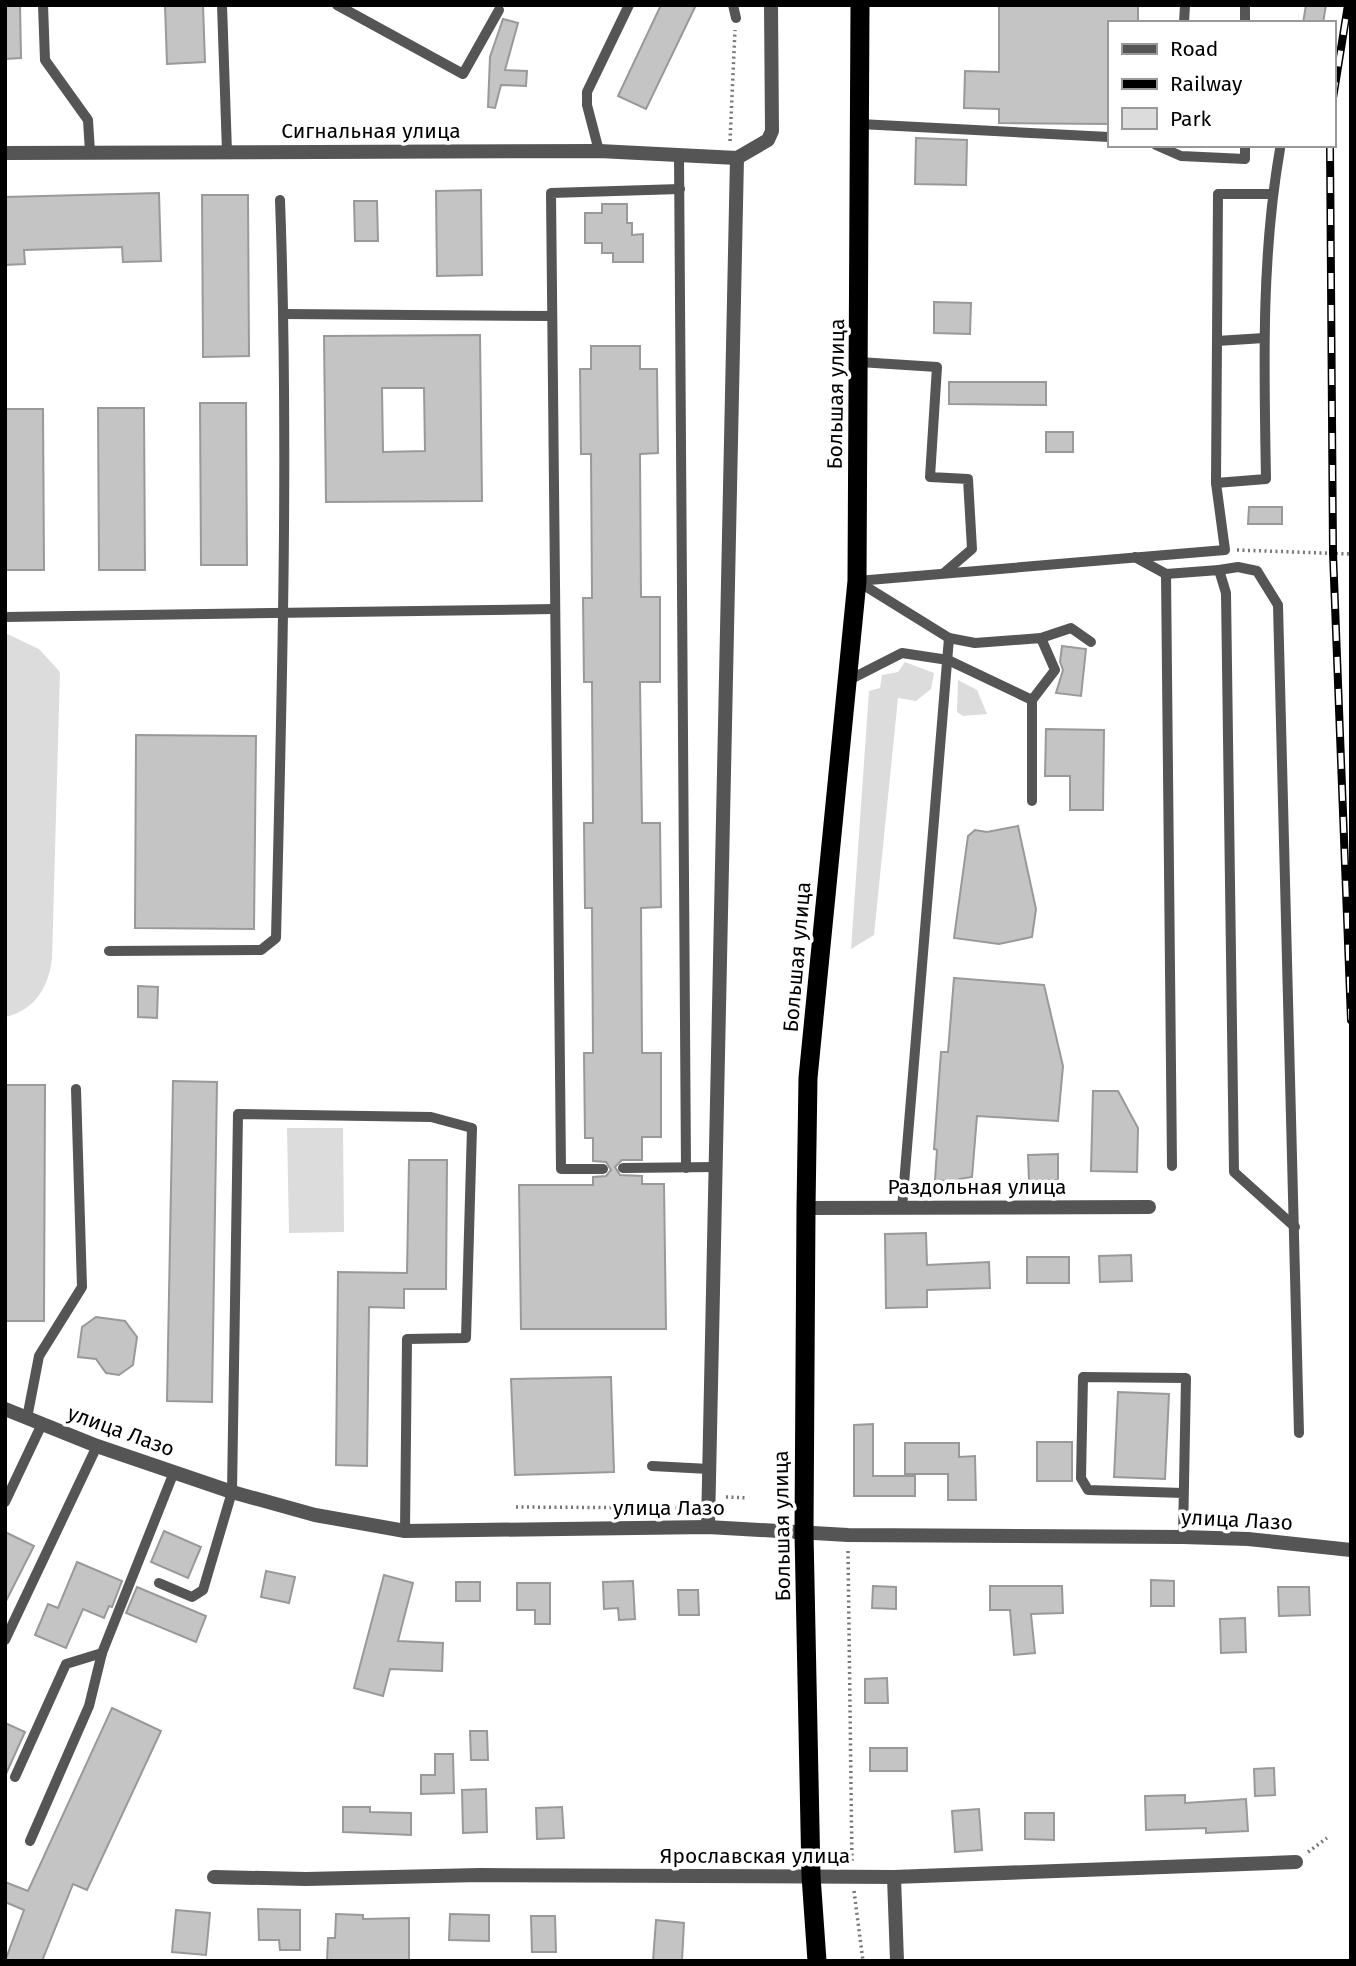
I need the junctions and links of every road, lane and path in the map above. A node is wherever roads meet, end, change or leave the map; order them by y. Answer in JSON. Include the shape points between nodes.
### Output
{"nodes":[{"id":1,"x":43,"y":5,"type":"edge"},
{"id":2,"x":222,"y":5,"type":"edge"},
{"id":3,"x":337,"y":5,"type":"edge"},
{"id":4,"x":629,"y":5,"type":"edge"},
{"id":5,"x":733,"y":5,"type":"edge"},
{"id":6,"x":771,"y":5,"type":"edge"},
{"id":7,"x":860,"y":5,"type":"edge"},
{"id":8,"x":499,"y":10,"type":"dead end"},
{"id":9,"x":736,"y":18,"type":"joint"},
{"id":10,"x":860,"y":124,"type":"junction"},
{"id":11,"x":1108,"y":137,"type":"edge"},
{"id":12,"x":1245,"y":147,"type":"edge"},
{"id":13,"x":1280,"y":149,"type":"dead end"},
{"id":14,"x":599,"y":151,"type":"junction"},
{"id":15,"x":1181,"y":151,"type":"edge"},
{"id":16,"x":90,"y":152,"type":"junction"},
{"id":17,"x":227,"y":152,"type":"junction"},
{"id":18,"x":5,"y":153,"type":"edge"},
{"id":19,"x":679,"y":156,"type":"junction"},
{"id":20,"x":733,"y":158,"type":"junction"},
{"id":21,"x":680,"y":190,"type":"junction"},
{"id":22,"x":1272,"y":194,"type":"junction"},
{"id":23,"x":280,"y":200,"type":"dead end"},
{"id":24,"x":284,"y":314,"type":"junction"},
{"id":25,"x":552,"y":316,"type":"junction"},
{"id":26,"x":1264,"y":338,"type":"junction"},
{"id":27,"x":1217,"y":341,"type":"junction"},
{"id":28,"x":859,"y":362,"type":"junction"},
{"id":29,"x":1216,"y":483,"type":"junction"},
{"id":30,"x":1225,"y":550,"type":"junction"},
{"id":31,"x":1351,"y":554,"type":"edge"},
{"id":32,"x":1135,"y":557,"type":"junction"},
{"id":33,"x":1220,"y":570,"type":"junction"},
{"id":34,"x":943,"y":574,"type":"junction"},
{"id":35,"x":1166,"y":574,"type":"junction"},
{"id":36,"x":857,"y":581,"type":"junction"},
{"id":37,"x":554,"y":609,"type":"junction"},
{"id":38,"x":285,"y":615,"type":"junction"},
{"id":39,"x":5,"y":617,"type":"edge"},
{"id":40,"x":949,"y":638,"type":"junction"},
{"id":41,"x":1041,"y":638,"type":"junction"},
{"id":42,"x":1091,"y":642,"type":"dead end"},
{"id":43,"x":948,"y":660,"type":"junction"},
{"id":44,"x":847,"y":681,"type":"junction"},
{"id":45,"x":1032,"y":700,"type":"junction"},
{"id":46,"x":1032,"y":801,"type":"dead end"},
{"id":47,"x":109,"y":951,"type":"dead end"},
{"id":48,"x":76,"y":1089,"type":"dead end"},
{"id":49,"x":1172,"y":1166,"type":"dead end"},
{"id":50,"x":716,"y":1167,"type":"junction"},
{"id":51,"x":623,"y":1168,"type":"dead end"},
{"id":52,"x":686,"y":1168,"type":"junction"},
{"id":53,"x":603,"y":1169,"type":"dead end"},
{"id":54,"x":1149,"y":1207,"type":"dead end"},
{"id":55,"x":806,"y":1208,"type":"junction"},
{"id":56,"x":902,"y":1208,"type":"junction"},
{"id":57,"x":1296,"y":1227,"type":"junction"},
{"id":58,"x":5,"y":1409,"type":"edge"},
{"id":59,"x":27,"y":1418,"type":"junction"},
{"id":60,"x":42,"y":1424,"type":"junction"},
{"id":61,"x":1299,"y":1433,"type":"dead end"},
{"id":62,"x":97,"y":1446,"type":"junction"},
{"id":63,"x":652,"y":1466,"type":"dead end"},
{"id":64,"x":709,"y":1469,"type":"junction"},
{"id":65,"x":174,"y":1472,"type":"junction"},
{"id":66,"x":232,"y":1492,"type":"junction"},
{"id":67,"x":1183,"y":1493,"type":"junction"},
{"id":68,"x":709,"y":1496,"type":"junction"},
{"id":69,"x":748,"y":1498,"type":"dead end"},
{"id":70,"x":5,"y":1502,"type":"edge"},
{"id":71,"x":516,"y":1507,"type":"dead end"},
{"id":72,"x":708,"y":1527,"type":"junction"},
{"id":73,"x":405,"y":1531,"type":"junction"},
{"id":74,"x":804,"y":1533,"type":"junction"},
{"id":75,"x":848,"y":1535,"type":"junction"},
{"id":76,"x":1183,"y":1537,"type":"junction"},
{"id":77,"x":1351,"y":1550,"type":"edge"},
{"id":78,"x":159,"y":1583,"type":"dead end"},
{"id":79,"x":5,"y":1640,"type":"edge"},
{"id":80,"x":102,"y":1653,"type":"junction"},
{"id":81,"x":15,"y":1777,"type":"dead end"},
{"id":82,"x":1326,"y":1838,"type":"dead end"},
{"id":83,"x":30,"y":1841,"type":"dead end"},
{"id":84,"x":1296,"y":1861,"type":"joint"},
{"id":85,"x":214,"y":1877,"type":"dead end"},
{"id":86,"x":811,"y":1877,"type":"junction"},
{"id":87,"x":853,"y":1877,"type":"junction"},
{"id":88,"x":894,"y":1877,"type":"junction"},
{"id":89,"x":813,"y":1915,"type":"junction"},
{"id":90,"x":809,"y":1961,"type":"edge"},
{"id":91,"x":817,"y":1961,"type":"edge"},
{"id":92,"x":863,"y":1961,"type":"edge"},
{"id":93,"x":897,"y":1961,"type":"edge"}],
"edges":[{"from":1,"to":16,"type":"lane","via":[[45,60],[88,120]]},
{"from":2,"to":17,"type":"lane"},
{"from":3,"to":8,"type":"lane","via":[[463,74]]},
{"from":4,"to":14,"type":"lane","via":[[587,92]]},
{"from":5,"to":9,"type":"lane"},
{"from":6,"to":20,"type":"street","via":[[772,131],[768,140]]},
{"from":7,"to":10,"type":"highway","name":"Большая улица"},
{"from":9,"to":20,"type":"path"},
{"from":10,"to":11,"type":"lane"},
{"from":10,"to":28,"type":"highway","name":"Большая улица"},
{"from":12,"to":15,"type":"lane","via":[[1245,159]]},
{"from":13,"to":22,"type":"lane"},
{"from":14,"to":17,"type":"street","name":"Сигнальная улица"},
{"from":14,"to":19,"type":"street","name":"Сигнальная улица"},
{"from":16,"to":17,"type":"street","name":"Сигнальная улица"},
{"from":16,"to":18,"type":"street","name":"Сигнальная улица"},
{"from":19,"to":20,"type":"street","name":"Сигнальная улица"},
{"from":19,"to":21,"type":"lane"},
{"from":20,"to":50,"type":"street"},
{"from":21,"to":25,"type":"lane","via":[[551,193]]},
{"from":21,"to":52,"type":"lane"},
{"from":22,"to":26,"type":"lane"},
{"from":22,"to":27,"type":"lane","via":[[1219,194]]},
{"from":23,"to":24,"type":"lane"},
{"from":24,"to":25,"type":"lane"},
{"from":24,"to":38,"type":"lane"},
{"from":25,"to":37,"type":"lane"},
{"from":26,"to":27,"type":"lane"},
{"from":26,"to":29,"type":"lane","via":[[1266,479]]},
{"from":27,"to":29,"type":"lane"},
{"from":28,"to":34,"type":"lane","via":[[937,367],[930,477],[968,479],[972,549]]},
{"from":28,"to":36,"type":"highway","name":"Большая улица"},
{"from":29,"to":30,"type":"lane"},
{"from":30,"to":31,"type":"path"},
{"from":30,"to":32,"type":"lane"},
{"from":32,"to":34,"type":"lane"},
{"from":32,"to":35,"type":"lane"},
{"from":33,"to":35,"type":"lane"},
{"from":33,"to":57,"type":"lane","via":[[1226,593],[1234,1172]]},
{"from":33,"to":57,"type":"lane","via":[[1257,571],[1278,605]]},
{"from":34,"to":36,"type":"lane"},
{"from":35,"to":49,"type":"lane"},
{"from":36,"to":40,"type":"lane"},
{"from":36,"to":44,"type":"highway","name":"Большая улица"},
{"from":37,"to":38,"type":"lane"},
{"from":37,"to":53,"type":"lane","via":[[561,1169]]},
{"from":38,"to":39,"type":"lane"},
{"from":38,"to":47,"type":"lane","via":[[276,938],[261,950]]},
{"from":40,"to":41,"type":"lane","via":[[975,643]]},
{"from":40,"to":43,"type":"lane"},
{"from":41,"to":42,"type":"lane","via":[[1071,628]]},
{"from":41,"to":45,"type":"lane","via":[[1055,670]]},
{"from":43,"to":44,"type":"lane","via":[[902,653]]},
{"from":43,"to":45,"type":"lane"},
{"from":43,"to":56,"type":"lane"},
{"from":44,"to":55,"type":"highway","name":"Большая улица","via":[[808,1078]]},
{"from":45,"to":46,"type":"lane"},
{"from":48,"to":59,"type":"lane","via":[[82,1287],[39,1356]]},
{"from":50,"to":52,"type":"lane"},
{"from":50,"to":64,"type":"street"},
{"from":51,"to":52,"type":"lane"},
{"from":54,"to":56,"type":"street","name":"Раздольная улица"},
{"from":55,"to":56,"type":"street","name":"Раздольная улица"},
{"from":55,"to":74,"type":"highway","name":"Большая улица"},
{"from":57,"to":61,"type":"lane"},
{"from":58,"to":59,"type":"street","name":"улица Лазо"},
{"from":59,"to":60,"type":"street","name":"улица Лазо"},
{"from":60,"to":62,"type":"street","name":"улица Лазо"},
{"from":60,"to":70,"type":"lane"},
{"from":62,"to":65,"type":"street","name":"улица Лазо"},
{"from":62,"to":79,"type":"lane"},
{"from":63,"to":64,"type":"lane"},
{"from":64,"to":68,"type":"street"},
{"from":65,"to":66,"type":"street","name":"улица Лазо"},
{"from":65,"to":80,"type":"lane"},
{"from":66,"to":73,"type":"street","name":"улица Лазо","via":[[315,1515]]},
{"from":66,"to":73,"type":"lane","via":[[239,1114],[431,1117],[472,1128],[466,1338],[407,1339]]},
{"from":66,"to":78,"type":"lane","via":[[203,1590],[192,1597]]},
{"from":67,"to":67,"type":"lane","via":[[1088,1490],[1081,1478],[1083,1377],[1186,1378]]},
{"from":67,"to":76,"type":"lane"},
{"from":68,"to":69,"type":"path"},
{"from":68,"to":71,"type":"path","via":[[682,1508]]},
{"from":68,"to":72,"type":"street"},
{"from":72,"to":73,"type":"street","name":"улица Лазо"},
{"from":72,"to":74,"type":"street","name":"улица Лазо"},
{"from":74,"to":75,"type":"street","name":"улица Лазо"},
{"from":74,"to":86,"type":"highway","name":"Большая улица"},
{"from":75,"to":76,"type":"street","name":"улица Лазо"},
{"from":75,"to":87,"type":"path"},
{"from":76,"to":77,"type":"street","name":"улица Лазо"},
{"from":80,"to":81,"type":"lane","via":[[66,1664]]},
{"from":80,"to":83,"type":"lane","via":[[89,1706]]},
{"from":82,"to":84,"type":"path"},
{"from":84,"to":88,"type":"street","name":"Ярославская улица"},
{"from":85,"to":86,"type":"street","name":"Ярославская улица"},
{"from":86,"to":87,"type":"street","name":"Ярославская улица"},
{"from":86,"to":89,"type":"highway","name":"Большая улица"},
{"from":87,"to":88,"type":"street","name":"Ярославская улица"},
{"from":87,"to":92,"type":"path"},
{"from":88,"to":93,"type":"street"},
{"from":89,"to":90,"type":"highway","name":"Большая улица"},
{"from":89,"to":91,"type":"highway","name":"Большая улица"}]}
